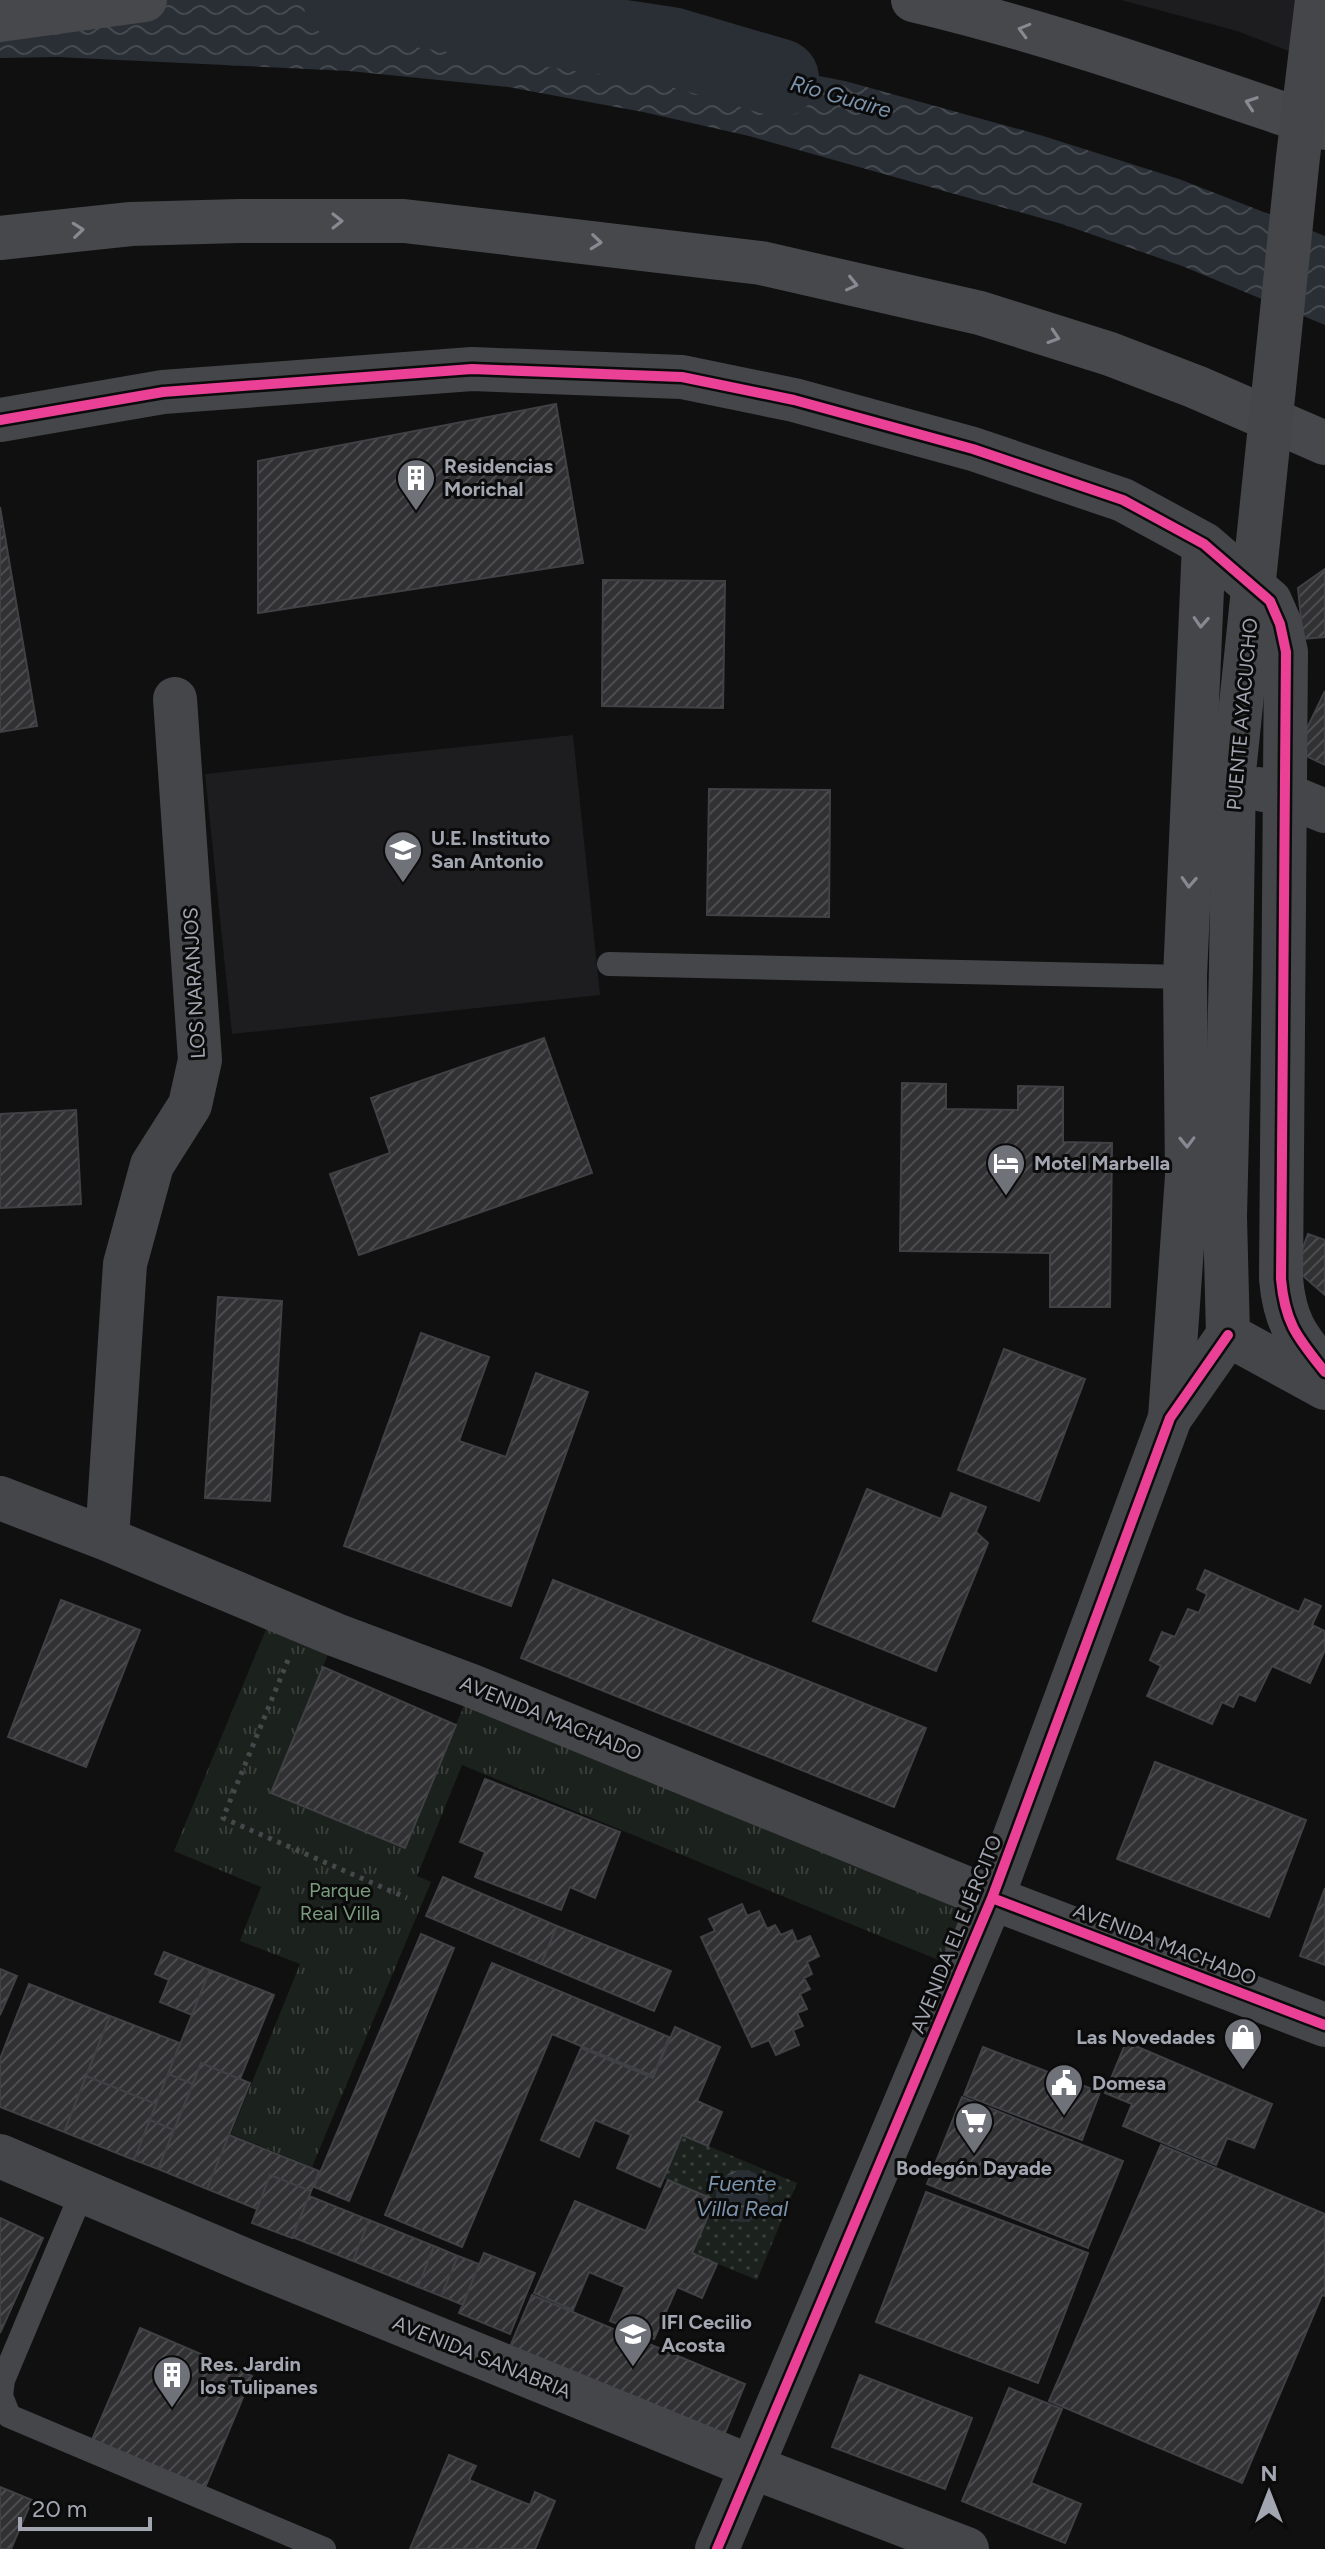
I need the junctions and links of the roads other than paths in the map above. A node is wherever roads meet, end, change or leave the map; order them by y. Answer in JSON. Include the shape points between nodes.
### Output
{"nodes":[{"id":1,"x":145,"y":0,"type":"edge"},
{"id":2,"x":913,"y":0,"type":"edge"},
{"id":3,"x":1317,"y":0,"type":"edge"},
{"id":4,"x":0,"y":20,"type":"edge"},
{"id":5,"x":1325,"y":128,"type":"edge"},
{"id":6,"x":0,"y":238,"type":"edge"},
{"id":7,"x":0,"y":420,"type":"edge"},
{"id":8,"x":1325,"y":443,"type":"edge"},
{"id":9,"x":1204,"y":544,"type":"junction"},
{"id":10,"x":175,"y":699,"type":"dead end"},
{"id":11,"x":1194,"y":774,"type":"junction"},
{"id":12,"x":1283,"y":794,"type":"junction"},
{"id":13,"x":1325,"y":811,"type":"edge"},
{"id":14,"x":609,"y":964,"type":"dead end"},
{"id":15,"x":1185,"y":977,"type":"junction"},
{"id":16,"x":1228,"y":1335,"type":"junction"},
{"id":17,"x":1325,"y":1372,"type":"edge"},
{"id":18,"x":1325,"y":1388,"type":"edge"},
{"id":19,"x":1170,"y":1418,"type":"junction"},
{"id":20,"x":0,"y":1498,"type":"edge"},
{"id":21,"x":107,"y":1539,"type":"junction"},
{"id":22,"x":992,"y":1898,"type":"junction"},
{"id":23,"x":1325,"y":2025,"type":"edge"},
{"id":24,"x":0,"y":2156,"type":"edge"},
{"id":25,"x":83,"y":2190,"type":"junction"},
{"id":26,"x":752,"y":2467,"type":"junction"},
{"id":27,"x":324,"y":2549,"type":"edge"},
{"id":28,"x":717,"y":2549,"type":"edge"},
{"id":29,"x":967,"y":2549,"type":"edge"}],
"edges":[{"from":1,"to":4,"type":"highway"},
{"from":5,"to":2,"type":"highway","one_way":true,"via":[[1099,51]]},
{"from":3,"to":16,"type":"street","name":"PUENTE AYACUCHO","bridge":true,"via":[[1234,772],[1225,1217]]},
{"from":6,"to":8,"type":"highway","one_way":true,"via":[[131,224],[404,221],[761,263],[1038,331],[1196,387]]},
{"from":7,"to":9,"type":"street","via":[[163,392],[472,369],[682,377],[794,400],[973,449],[1123,500]]},
{"from":9,"to":11,"type":"street","one_way":true},
{"from":9,"to":12,"type":"street","via":[[1270,601],[1280,624],[1286,652]]},
{"from":10,"to":21,"type":"street","name":"LOS NARANJOS","via":[[200,1060],[190,1105],[152,1165],[125,1264]]},
{"from":11,"to":12,"type":"street"},
{"from":11,"to":15,"type":"street","one_way":true},
{"from":12,"to":13,"type":"street"},
{"from":12,"to":17,"type":"street","via":[[1281,1279],[1295,1334]]},
{"from":14,"to":15,"type":"lane"},
{"from":15,"to":19,"type":"street","one_way":true,"via":[[1187,1176]]},
{"from":16,"to":18,"type":"street"},
{"from":16,"to":19,"type":"street","name":"AVENIDA EL EJÉRCITO"},
{"from":19,"to":22,"type":"street","name":"AVENIDA EL EJÉRCITO"},
{"from":20,"to":21,"type":"street","name":"AVENIDA MACHADO"},
{"from":21,"to":22,"type":"street","name":"AVENIDA MACHADO"},
{"from":22,"to":23,"type":"street","name":"AVENIDA MACHADO"},
{"from":22,"to":26,"type":"street","name":"AVENIDA EL EJÉRCITO"},
{"from":24,"to":25,"type":"street","name":"AVENIDA SANABRIA"},
{"from":25,"to":26,"type":"street","name":"AVENIDA SANABRIA"},
{"from":25,"to":27,"type":"lane","via":[[3,2380],[1,2396],[9,2416]]},
{"from":26,"to":28,"type":"street","name":"AVENIDA EL EJÉRCITO"},
{"from":26,"to":29,"type":"street","name":"AVENIDA SANABRIA"}]}
